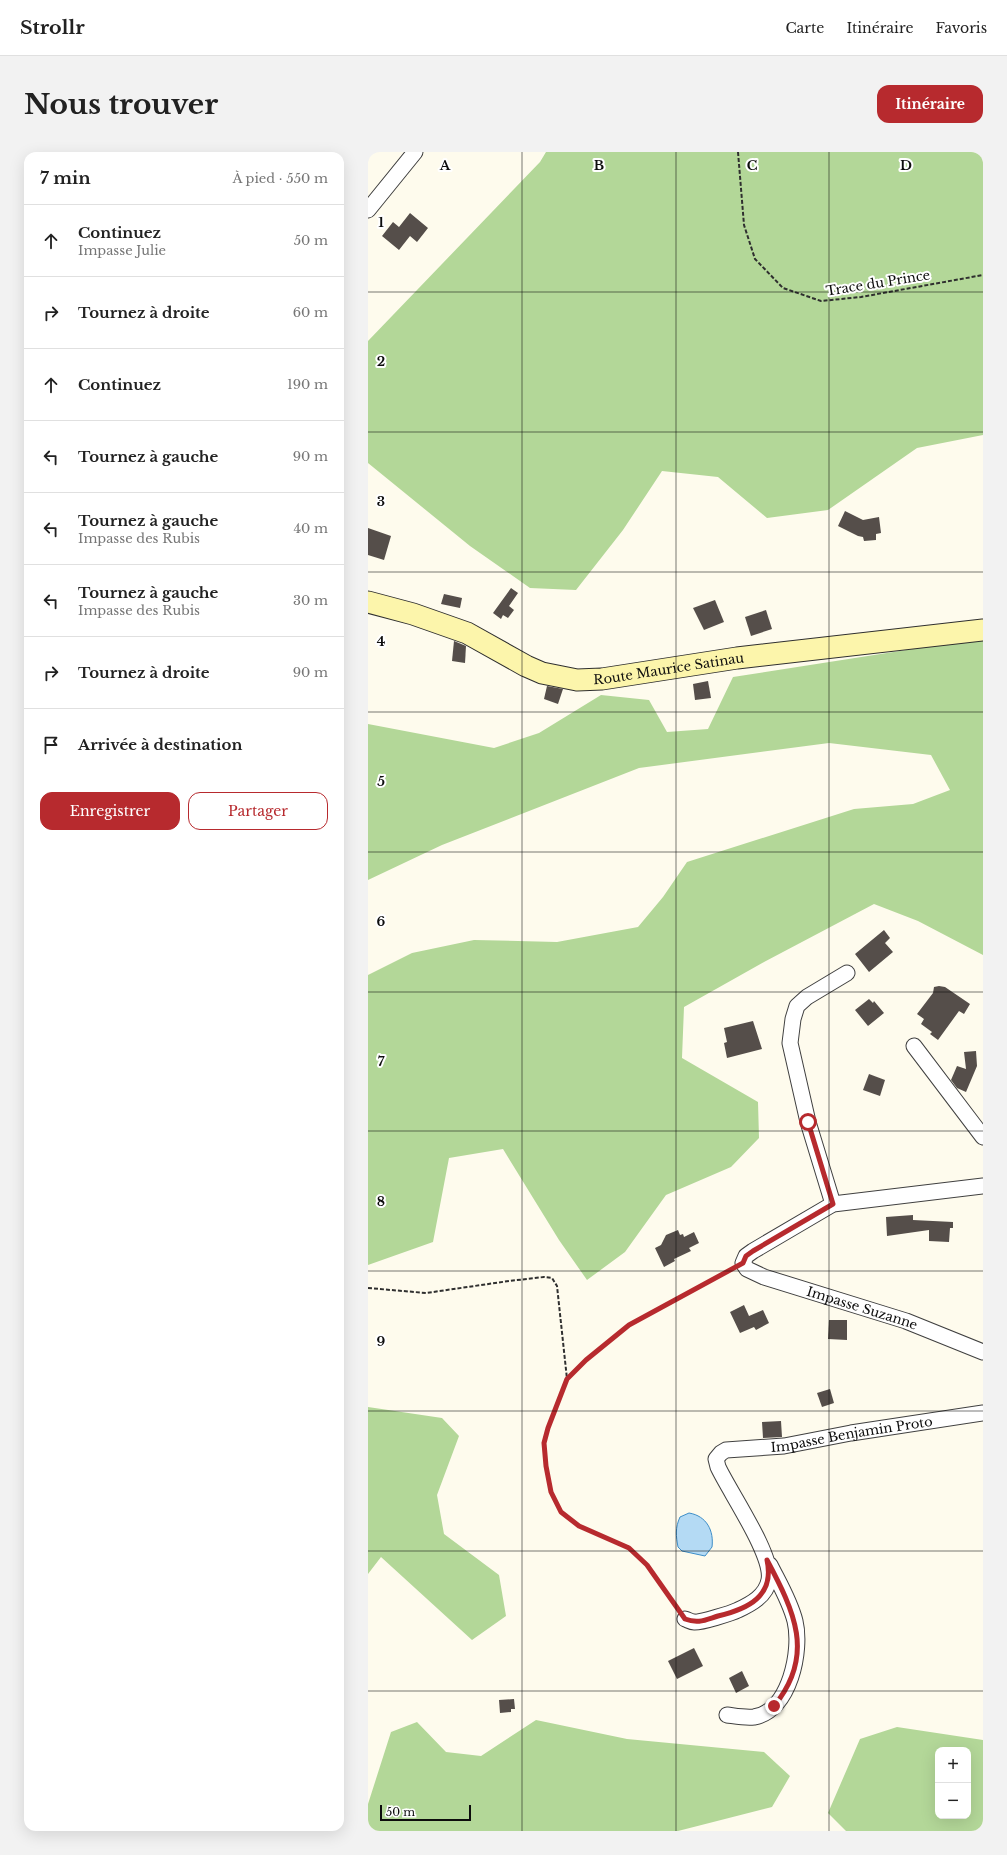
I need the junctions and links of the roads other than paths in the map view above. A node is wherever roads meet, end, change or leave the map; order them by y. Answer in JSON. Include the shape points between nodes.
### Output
{"nodes":[{"id":1,"x":415,"y":152,"type":"edge"},
{"id":2,"x":368,"y":210,"type":"edge"},
{"id":3,"x":368,"y":602,"type":"edge"},
{"id":4,"x":983,"y":630,"type":"edge"},
{"id":5,"x":847,"y":974,"type":"dead end"},
{"id":6,"x":914,"y":1046,"type":"dead end"},
{"id":7,"x":983,"y":1138,"type":"edge"},
{"id":8,"x":983,"y":1186,"type":"edge"},
{"id":9,"x":833,"y":1204,"type":"junction"},
{"id":10,"x":983,"y":1352,"type":"edge"},
{"id":11,"x":983,"y":1413,"type":"edge"},
{"id":12,"x":767,"y":1560,"type":"junction"},
{"id":13,"x":685,"y":1619,"type":"road end"},
{"id":14,"x":726,"y":1715,"type":"dead end"}],
"edges":[{"from":1,"to":2,"type":"street"},
{"from":3,"to":4,"type":"main road","name":"Route Maurice Satinau","via":[[467,633],[542,673],[577,680],[602,679],[737,658]]},
{"from":5,"to":9,"type":"street","via":[[807,997],[797,1006],[792,1020],[790,1043],[808,1122]]},
{"from":6,"to":7,"type":"street"},
{"from":8,"to":9,"type":"street"},
{"from":9,"to":10,"type":"street","name":"Impasse Suzanne","via":[[746,1256],[743,1263],[747,1269],[764,1277],[906,1321]]},
{"from":11,"to":12,"type":"street","name":"Impasse Benjamin Proto","via":[[784,1446],[726,1450],[721,1453],[716,1459],[718,1467]]},
{"from":12,"to":13,"type":"street","via":[[769,1579],[766,1589],[754,1602],[734,1612],[701,1621]]},
{"from":12,"to":14,"type":"street","via":[[784,1593],[798,1634],[798,1649],[792,1673],[785,1692],[765,1713],[754,1717]]}]}
